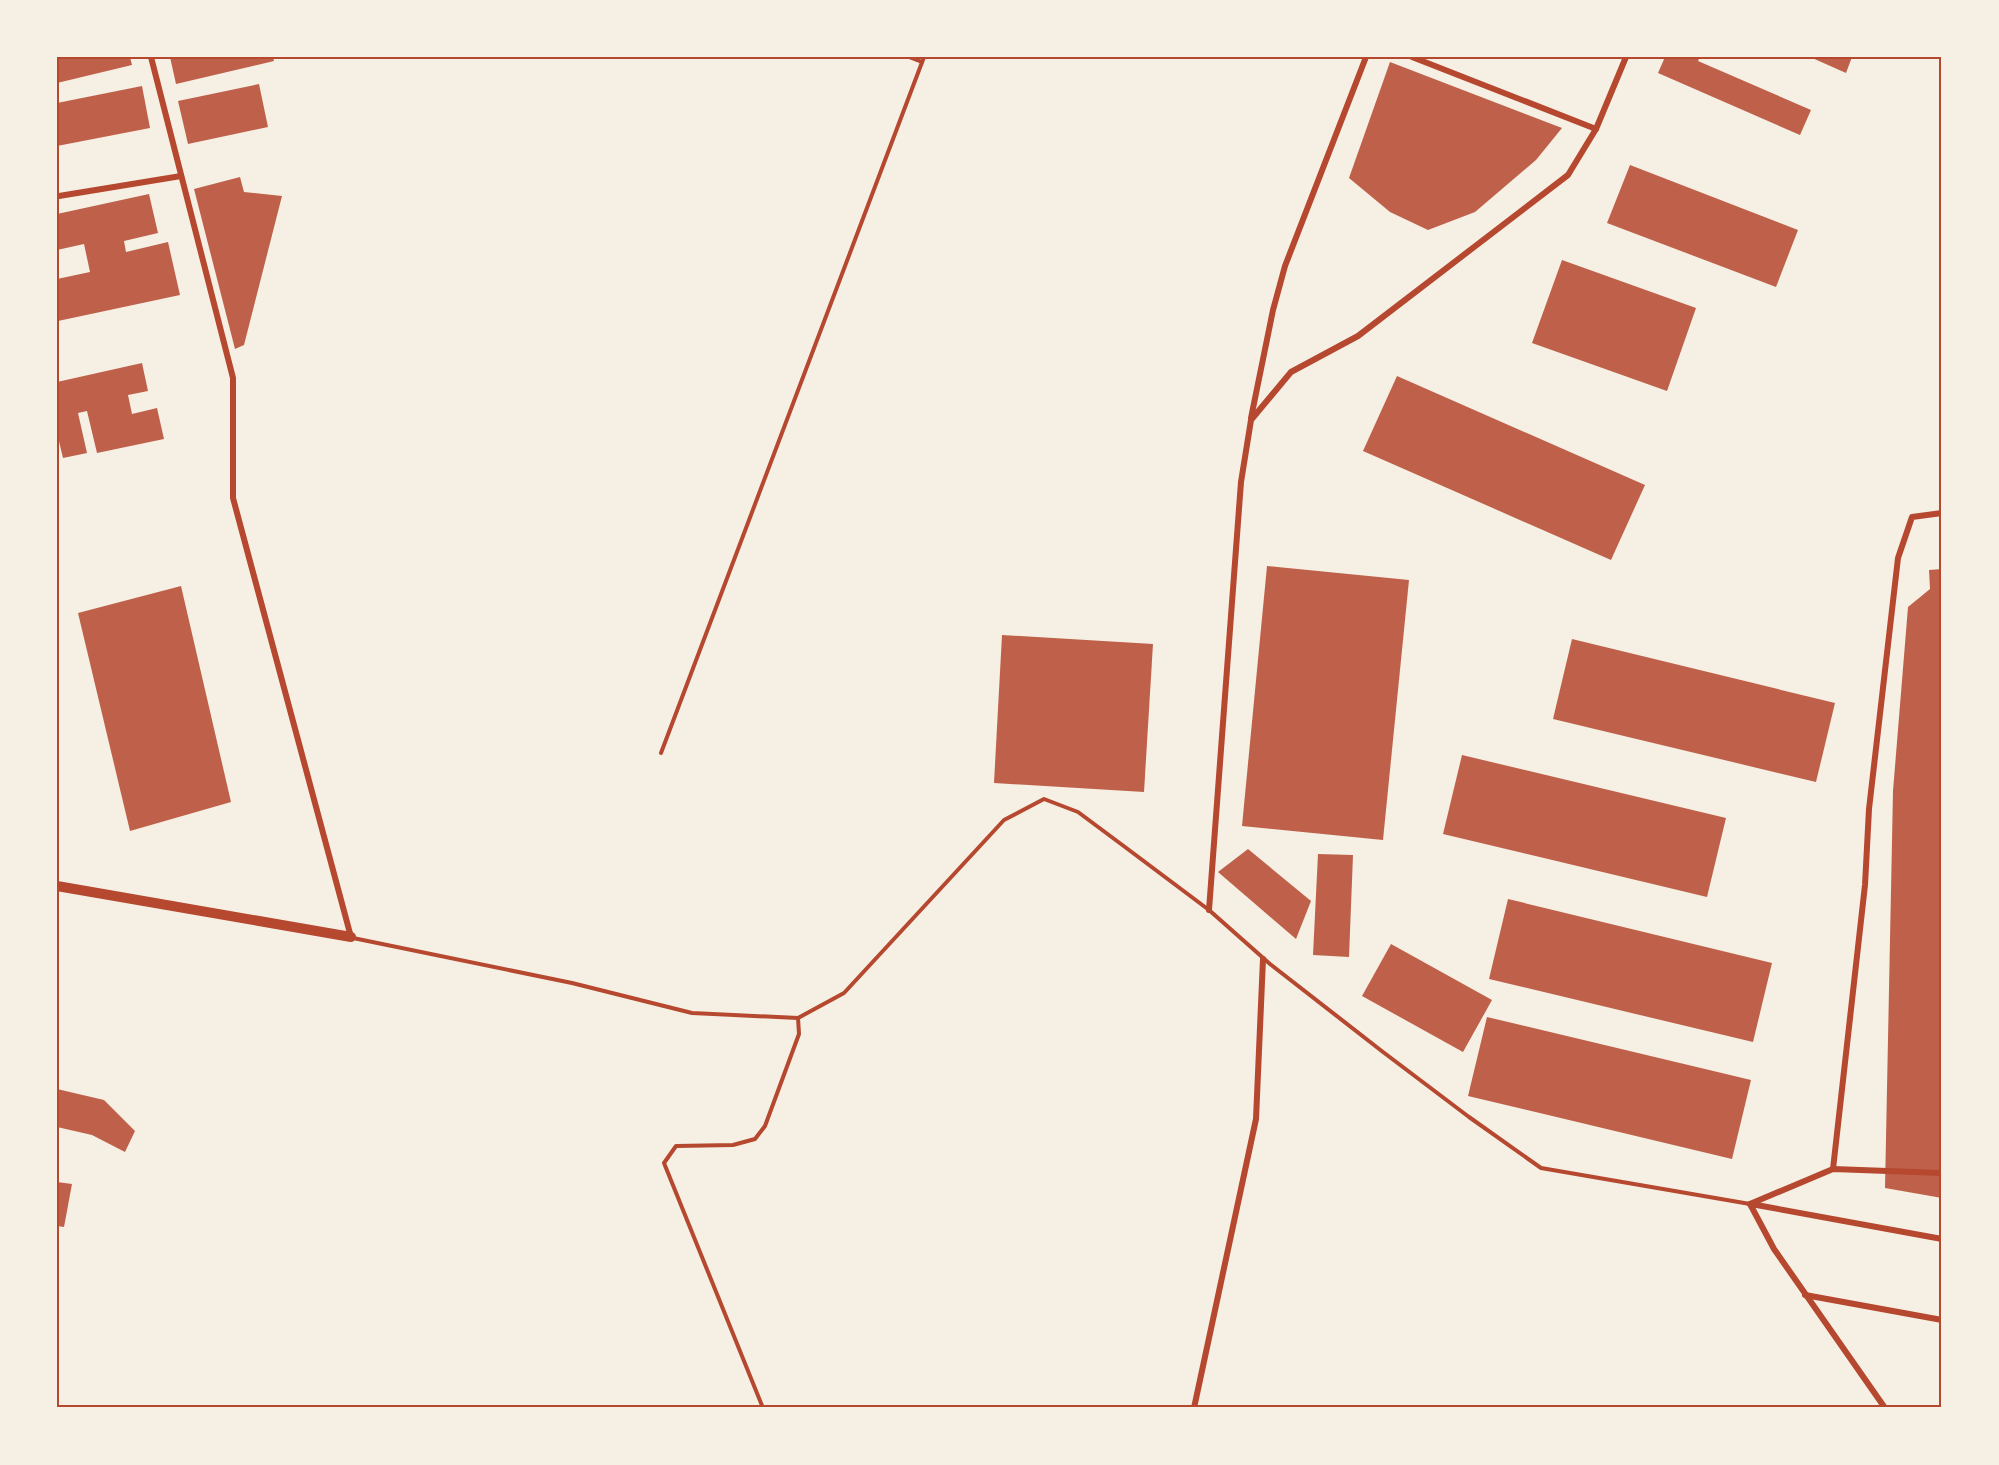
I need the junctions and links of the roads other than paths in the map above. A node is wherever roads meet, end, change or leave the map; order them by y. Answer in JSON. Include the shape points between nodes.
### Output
{"nodes":[{"id":1,"x":150,"y":57,"type":"edge"},
{"id":2,"x":909,"y":57,"type":"edge"},
{"id":3,"x":924,"y":57,"type":"edge"},
{"id":4,"x":1366,"y":57,"type":"edge"},
{"id":5,"x":1412,"y":57,"type":"edge"},
{"id":6,"x":1626,"y":57,"type":"edge"},
{"id":7,"x":922,"y":62,"type":"junction"},
{"id":8,"x":1596,"y":129,"type":"junction"},
{"id":9,"x":181,"y":176,"type":"junction"},
{"id":10,"x":57,"y":188,"type":"edge"},
{"id":11,"x":58,"y":196,"type":"edge"},
{"id":12,"x":1251,"y":420,"type":"junction"},
{"id":13,"x":1942,"y":513,"type":"edge"},
{"id":14,"x":661,"y":753,"type":"dead end"},
{"id":15,"x":57,"y":886,"type":"edge"},
{"id":16,"x":1209,"y":910,"type":"junction"},
{"id":17,"x":351,"y":937,"type":"junction"},
{"id":18,"x":1263,"y":959,"type":"junction"},
{"id":19,"x":798,"y":1018,"type":"junction"},
{"id":20,"x":1833,"y":1169,"type":"junction"},
{"id":21,"x":1942,"y":1173,"type":"edge"},
{"id":22,"x":1750,"y":1204,"type":"junction"},
{"id":23,"x":1942,"y":1239,"type":"edge"},
{"id":24,"x":1805,"y":1295,"type":"junction"},
{"id":25,"x":1942,"y":1320,"type":"edge"},
{"id":26,"x":763,"y":1408,"type":"edge"},
{"id":27,"x":1194,"y":1408,"type":"edge"},
{"id":28,"x":1886,"y":1408,"type":"edge"}],
"edges":[{"from":1,"to":9,"type":"street"},
{"from":2,"to":7,"type":"lane"},
{"from":3,"to":7,"type":"lane"},
{"from":4,"to":12,"type":"street","via":[[1285,266]]},
{"from":5,"to":8,"type":"street"},
{"from":6,"to":8,"type":"street"},
{"from":7,"to":14,"type":"lane"},
{"from":8,"to":12,"type":"street","via":[[1568,175],[1358,336],[1291,372]]},
{"from":9,"to":11,"type":"street"},
{"from":9,"to":17,"type":"street","via":[[233,378],[233,498]]},
{"from":10,"to":11,"type":"street"},
{"from":12,"to":16,"type":"street","via":[[1241,482]]},
{"from":13,"to":20,"type":"street","via":[[1912,518],[1898,558]]},
{"from":15,"to":17,"type":"street"},
{"from":16,"to":18,"type":"lane"},
{"from":16,"to":19,"type":"lane","via":[[1078,813],[1044,799],[1004,820],[844,993]]},
{"from":17,"to":19,"type":"lane","via":[[572,983],[692,1013]]},
{"from":18,"to":22,"type":"lane","via":[[1541,1168]]},
{"from":18,"to":27,"type":"street","via":[[1256,1119]]},
{"from":19,"to":26,"type":"lane","via":[[799,1034],[765,1126],[755,1139],[733,1145],[676,1146],[664,1164]]},
{"from":20,"to":21,"type":"street"},
{"from":20,"to":22,"type":"street"},
{"from":22,"to":23,"type":"street"},
{"from":22,"to":24,"type":"street","via":[[1774,1250]]},
{"from":24,"to":25,"type":"street"},
{"from":24,"to":28,"type":"street"}]}
